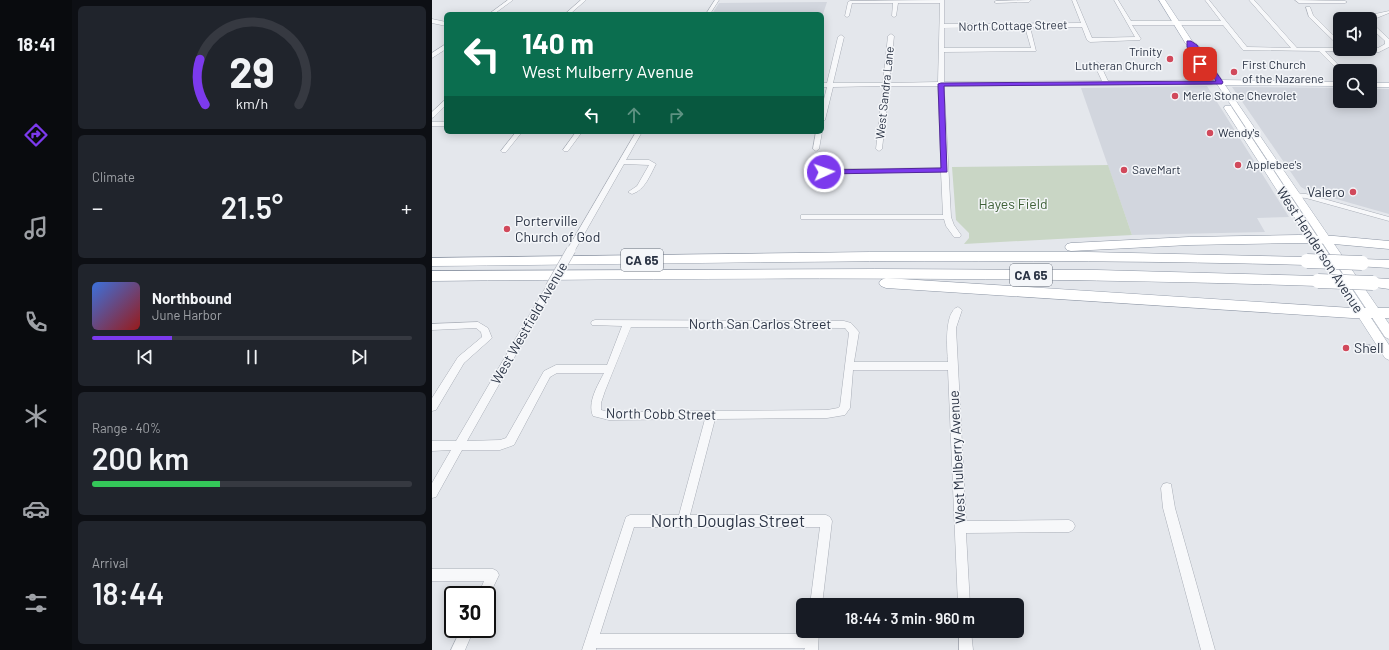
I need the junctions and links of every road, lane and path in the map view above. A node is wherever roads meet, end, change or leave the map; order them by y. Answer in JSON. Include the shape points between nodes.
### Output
{"nodes":[{"id":1,"x":511,"y":0,"type":"edge"},
{"id":2,"x":584,"y":0,"type":"edge"},
{"id":3,"x":717,"y":0,"type":"edge"},
{"id":4,"x":1074,"y":0,"type":"edge"},
{"id":5,"x":1116,"y":0,"type":"edge"},
{"id":6,"x":1162,"y":0,"type":"edge"},
{"id":7,"x":1207,"y":0,"type":"edge"},
{"id":8,"x":1251,"y":0,"type":"edge"},
{"id":9,"x":942,"y":1,"type":"edge"},
{"id":10,"x":1029,"y":1,"type":"edge"},
{"id":11,"x":1298,"y":1,"type":"edge"},
{"id":12,"x":1344,"y":1,"type":"edge"},
{"id":13,"x":850,"y":2,"type":"edge"},
{"id":14,"x":896,"y":2,"type":"junction"},
{"id":15,"x":996,"y":2,"type":"dead end"},
{"id":16,"x":1308,"y":8,"type":"dead end"},
{"id":17,"x":494,"y":12,"type":"edge"},
{"id":18,"x":569,"y":12,"type":"edge"},
{"id":19,"x":709,"y":12,"type":"edge"},
{"id":20,"x":1389,"y":12,"type":"edge"},
{"id":21,"x":1377,"y":15,"type":"edge"},
{"id":22,"x":846,"y":16,"type":"dead end"},
{"id":23,"x":894,"y":16,"type":"dead end"},
{"id":24,"x":432,"y":21,"type":"edge"},
{"id":25,"x":1128,"y":23,"type":"junction"},
{"id":26,"x":1177,"y":23,"type":"junction"},
{"id":27,"x":1225,"y":23,"type":"junction"},
{"id":28,"x":444,"y":24,"type":"edge"},
{"id":29,"x":1027,"y":25,"type":"junction"},
{"id":30,"x":1084,"y":25,"type":"junction"},
{"id":31,"x":942,"y":26,"type":"junction"},
{"id":32,"x":1377,"y":31,"type":"edge"},
{"id":33,"x":891,"y":36,"type":"dead end"},
{"id":34,"x":841,"y":37,"type":"dead end"},
{"id":35,"x":1333,"y":38,"type":"edge"},
{"id":36,"x":444,"y":47,"type":"edge"},
{"id":37,"x":1333,"y":49,"type":"edge"},
{"id":38,"x":942,"y":50,"type":"junction"},
{"id":39,"x":1295,"y":50,"type":"junction"},
{"id":40,"x":1320,"y":50,"type":"junction"},
{"id":41,"x":1377,"y":50,"type":"edge"},
{"id":42,"x":432,"y":56,"type":"edge"},
{"id":43,"x":1098,"y":64,"type":"dead end"},
{"id":44,"x":1334,"y":64,"type":"edge"},
{"id":45,"x":1216,"y":82,"type":"junction"},
{"id":46,"x":1106,"y":83,"type":"junction"},
{"id":47,"x":941,"y":84,"type":"junction"},
{"id":48,"x":1333,"y":84,"type":"edge"},
{"id":49,"x":1377,"y":84,"type":"edge"},
{"id":50,"x":824,"y":85,"type":"edge"},
{"id":51,"x":829,"y":85,"type":"junction"},
{"id":52,"x":885,"y":85,"type":"junction"},
{"id":53,"x":1389,"y":85,"type":"edge"},
{"id":54,"x":444,"y":103,"type":"edge"},
{"id":55,"x":1228,"y":108,"type":"junction"},
{"id":56,"x":824,"y":110,"type":"edge"},
{"id":57,"x":432,"y":116,"type":"edge"},
{"id":58,"x":432,"y":124,"type":"edge"},
{"id":59,"x":444,"y":124,"type":"edge"},
{"id":60,"x":1250,"y":127,"type":"junction"},
{"id":61,"x":517,"y":134,"type":"edge"},
{"id":62,"x":578,"y":134,"type":"edge"},
{"id":63,"x":638,"y":134,"type":"edge"},
{"id":64,"x":819,"y":134,"type":"edge"},
{"id":65,"x":1249,"y":141,"type":"junction"},
{"id":66,"x":816,"y":149,"type":"dead end"},
{"id":67,"x":879,"y":149,"type":"dead end"},
{"id":68,"x":566,"y":150,"type":"dead end"},
{"id":69,"x":504,"y":151,"type":"dead end"},
{"id":70,"x":622,"y":162,"type":"junction"},
{"id":71,"x":945,"y":170,"type":"junction"},
{"id":72,"x":820,"y":173,"type":"dead end"},
{"id":73,"x":1287,"y":180,"type":"junction"},
{"id":74,"x":632,"y":192,"type":"dead end"},
{"id":75,"x":1283,"y":194,"type":"junction"},
{"id":76,"x":1297,"y":195,"type":"junction"},
{"id":77,"x":804,"y":217,"type":"dead end"},
{"id":78,"x":947,"y":217,"type":"junction"},
{"id":79,"x":1389,"y":219,"type":"edge"},
{"id":80,"x":957,"y":235,"type":"dead end"},
{"id":81,"x":1320,"y":239,"type":"junction"},
{"id":82,"x":1389,"y":245,"type":"edge"},
{"id":83,"x":852,"y":258,"type":"junction"},
{"id":84,"x":432,"y":262,"type":"edge"},
{"id":85,"x":1389,"y":264,"type":"edge"},
{"id":86,"x":744,"y":274,"type":"junction"},
{"id":87,"x":432,"y":276,"type":"edge"},
{"id":88,"x":1389,"y":284,"type":"edge"},
{"id":89,"x":958,"y":310,"type":"dead end"},
{"id":90,"x":1375,"y":314,"type":"edge"},
{"id":91,"x":595,"y":323,"type":"dead end"},
{"id":92,"x":628,"y":324,"type":"junction"},
{"id":93,"x":432,"y":327,"type":"edge"},
{"id":94,"x":1389,"y":334,"type":"edge"},
{"id":95,"x":1389,"y":355,"type":"edge"},
{"id":96,"x":849,"y":366,"type":"junction"},
{"id":97,"x":952,"y":366,"type":"junction"},
{"id":98,"x":610,"y":369,"type":"junction"},
{"id":99,"x":432,"y":406,"type":"edge"},
{"id":100,"x":711,"y":415,"type":"junction"},
{"id":101,"x":432,"y":446,"type":"edge"},
{"id":102,"x":459,"y":446,"type":"junction"},
{"id":103,"x":1167,"y":488,"type":"dead end"},
{"id":104,"x":432,"y":493,"type":"edge"},
{"id":105,"x":683,"y":521,"type":"junction"},
{"id":106,"x":1070,"y":526,"type":"dead end"},
{"id":107,"x":961,"y":527,"type":"junction"},
{"id":108,"x":432,"y":575,"type":"edge"},
{"id":109,"x":488,"y":586,"type":"edge"},
{"id":110,"x":817,"y":598,"type":"edge"},
{"id":111,"x":964,"y":598,"type":"edge"},
{"id":112,"x":464,"y":638,"type":"edge"},
{"id":113,"x":965,"y":638,"type":"edge"},
{"id":114,"x":812,"y":641,"type":"edge"},
{"id":115,"x":591,"y":645,"type":"edge"},
{"id":116,"x":458,"y":650,"type":"edge"},
{"id":117,"x":966,"y":650,"type":"edge"},
{"id":118,"x":1208,"y":650,"type":"edge"}],
"edges":[{"from":1,"to":17,"type":"street"},
{"from":2,"to":18,"type":"street"},
{"from":3,"to":19,"type":"street"},
{"from":4,"to":30,"type":"street"},
{"from":5,"to":25,"type":"street"},
{"from":6,"to":26,"type":"main road","name":"West Henderson Avenue"},
{"from":7,"to":27,"type":"street"},
{"from":8,"to":39,"type":"street"},
{"from":9,"to":14,"type":"street"},
{"from":9,"to":31,"type":"street"},
{"from":10,"to":15,"type":"street"},
{"from":11,"to":12,"type":"street"},
{"from":13,"to":14,"type":"street"},
{"from":13,"to":22,"type":"street"},
{"from":14,"to":23,"type":"street"},
{"from":16,"to":35,"type":"street","via":[[1311,16]]},
{"from":20,"to":21,"type":"street"},
{"from":24,"to":28,"type":"street"},
{"from":25,"to":26,"type":"street"},
{"from":25,"to":30,"type":"street","via":[[1138,39],[1090,40]]},
{"from":26,"to":27,"type":"street"},
{"from":26,"to":45,"type":"main road","name":"West Henderson Avenue"},
{"from":27,"to":39,"type":"street","via":[[1245,49]]},
{"from":29,"to":30,"type":"street","name":"North Cottage Street"},
{"from":29,"to":31,"type":"street","name":"North Cottage Street"},
{"from":29,"to":38,"type":"street","via":[[1034,50]]},
{"from":31,"to":38,"type":"street"},
{"from":32,"to":41,"type":"street","via":[[1388,45]]},
{"from":33,"to":52,"type":"street","name":"West Sandra Lane"},
{"from":34,"to":51,"type":"street"},
{"from":36,"to":42,"type":"street"},
{"from":37,"to":40,"type":"street"},
{"from":38,"to":47,"type":"street"},
{"from":39,"to":40,"type":"street"},
{"from":40,"to":44,"type":"street"},
{"from":43,"to":46,"type":"street"},
{"from":45,"to":46,"type":"street"},
{"from":45,"to":48,"type":"main road"},
{"from":45,"to":55,"type":"main road","name":"West Henderson Avenue"},
{"from":45,"to":60,"type":"main road","name":"West Henderson Avenue"},
{"from":46,"to":47,"type":"street"},
{"from":47,"to":52,"type":"street"},
{"from":47,"to":71,"type":"street"},
{"from":49,"to":53,"type":"main road"},
{"from":50,"to":51,"type":"street"},
{"from":51,"to":52,"type":"street"},
{"from":51,"to":56,"type":"street"},
{"from":52,"to":67,"type":"street","name":"West Sandra Lane"},
{"from":54,"to":57,"type":"street"},
{"from":55,"to":60,"type":"main road","via":[[1242,124]]},
{"from":55,"to":65,"type":"main road","name":"West Henderson Avenue"},
{"from":58,"to":59,"type":"street"},
{"from":60,"to":73,"type":"main road","name":"West Henderson Avenue"},
{"from":61,"to":69,"type":"street"},
{"from":62,"to":68,"type":"street"},
{"from":63,"to":70,"type":"street","name":"West Westfield Avenue"},
{"from":64,"to":66,"type":"street"},
{"from":65,"to":73,"type":"main road","via":[[1260,148],[1279,174]]},
{"from":65,"to":75,"type":"main road","name":"West Henderson Avenue"},
{"from":70,"to":74,"type":"street","via":[[653,164],[640,187]]},
{"from":70,"to":102,"type":"street","name":"West Westfield Avenue","bridge":true},
{"from":71,"to":72,"type":"street"},
{"from":71,"to":78,"type":"street"},
{"from":73,"to":76,"type":"main road","name":"West Henderson Avenue"},
{"from":75,"to":76,"type":"street"},
{"from":75,"to":81,"type":"main road","name":"West Henderson Avenue"},
{"from":76,"to":79,"type":"street"},
{"from":76,"to":81,"type":"main road","name":"West Henderson Avenue"},
{"from":77,"to":78,"type":"street"},
{"from":78,"to":80,"type":"street"},
{"from":81,"to":82,"type":"highway"},
{"from":81,"to":83,"type":"highway","via":[[1142,243],[889,254]]},
{"from":81,"to":90,"type":"main road","name":"West Henderson Avenue"},
{"from":83,"to":84,"type":"highway","number":"CA 65"},
{"from":83,"to":85,"type":"highway","number":"CA 65","bridge":true,"via":[[1114,256]]},
{"from":86,"to":87,"type":"highway","number":"CA 65"},
{"from":86,"to":88,"type":"highway","number":"CA 65","bridge":true,"via":[[1164,276]]},
{"from":86,"to":90,"type":"highway"},
{"from":89,"to":97,"type":"street","name":"West Mulberry Avenue","via":[[951,328]]},
{"from":90,"to":94,"type":"main road","name":"West Henderson Avenue"},
{"from":90,"to":95,"type":"main road","name":"West Henderson Avenue"},
{"from":91,"to":92,"type":"street","name":"North San Carlos Street"},
{"from":92,"to":96,"type":"street","name":"North San Carlos Street","via":[[844,324],[854,332]]},
{"from":92,"to":98,"type":"street"},
{"from":93,"to":99,"type":"street","via":[[478,325],[485,330],[487,338],[461,360]]},
{"from":96,"to":97,"type":"street"},
{"from":96,"to":100,"type":"street","name":"North Cobb Street","via":[[846,404],[842,412]]},
{"from":97,"to":107,"type":"street","name":"West Mulberry Avenue"},
{"from":98,"to":100,"type":"street","name":"North Cobb Street","via":[[596,402],[597,413],[608,416]]},
{"from":98,"to":102,"type":"street","via":[[552,370],[545,377],[510,442],[500,445]]},
{"from":100,"to":105,"type":"street"},
{"from":101,"to":102,"type":"street"},
{"from":102,"to":104,"type":"street","name":"West Westfield Avenue"},
{"from":103,"to":118,"type":"street","via":[[1169,508]]},
{"from":105,"to":110,"type":"street","name":"North Douglas Street","via":[[826,521]]},
{"from":105,"to":115,"type":"street","name":"North Douglas Street","via":[[630,521]]},
{"from":106,"to":107,"type":"street"},
{"from":107,"to":111,"type":"street","name":"West Mulberry Avenue"},
{"from":108,"to":109,"type":"street","via":[[493,575]]},
{"from":112,"to":116,"type":"street"},
{"from":113,"to":117,"type":"street"},
{"from":114,"to":115,"type":"street"}]}
